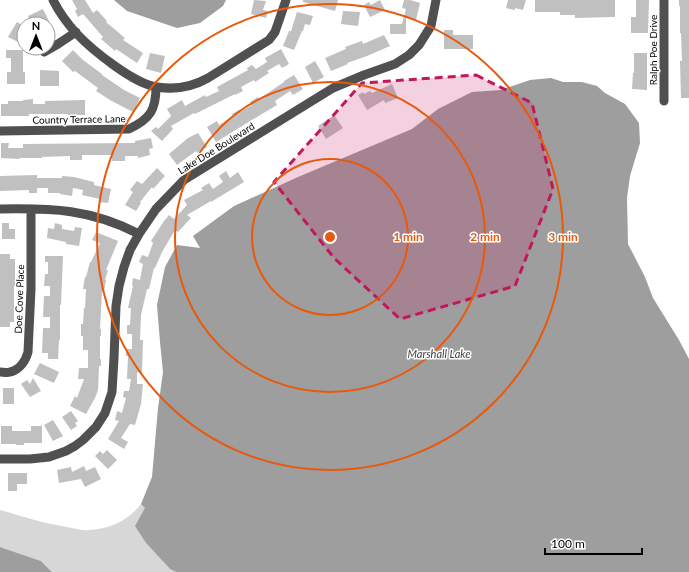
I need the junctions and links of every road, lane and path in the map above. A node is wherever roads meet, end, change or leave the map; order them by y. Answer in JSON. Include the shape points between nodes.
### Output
{"nodes":[{"id":1,"x":52,"y":0,"type":"edge"},
{"id":2,"x":286,"y":0,"type":"edge"},
{"id":3,"x":436,"y":0,"type":"edge"},
{"id":4,"x":664,"y":0,"type":"edge"},
{"id":5,"x":76,"y":32,"type":"junction"},
{"id":6,"x":56,"y":45,"type":"edge"},
{"id":7,"x":156,"y":87,"type":"junction"},
{"id":8,"x":664,"y":101,"type":"dead end"},
{"id":9,"x":0,"y":131,"type":"edge"},
{"id":10,"x":0,"y":209,"type":"edge"},
{"id":11,"x":31,"y":209,"type":"junction"},
{"id":12,"x":139,"y":234,"type":"junction"},
{"id":13,"x":0,"y":372,"type":"edge"},
{"id":14,"x":0,"y":459,"type":"edge"}],
"edges":[{"from":1,"to":5,"type":"street"},
{"from":2,"to":7,"type":"street","via":[[275,32],[269,40],[197,84],[170,88]]},
{"from":3,"to":12,"type":"street","name":"Lake Doe Boulevard","via":[[432,26],[409,55],[395,64],[334,88],[184,180],[156,209]]},
{"from":4,"to":8,"type":"street","name":"Ralph Poe Drive"},
{"from":5,"to":6,"type":"street"},
{"from":5,"to":7,"type":"street","via":[[88,45],[118,68],[135,79]]},
{"from":7,"to":9,"type":"street","name":"Country Terrace Lane","via":[[156,97],[150,114],[129,129]]},
{"from":10,"to":11,"type":"street"},
{"from":11,"to":12,"type":"street","via":[[89,215]]},
{"from":11,"to":13,"type":"street","name":"Doe Cove Place","via":[[28,352],[16,369]]},
{"from":12,"to":14,"type":"street","name":"Lake Doe Boulevard","via":[[130,250],[119,286],[112,392],[105,413],[83,440],[66,451],[49,457]]}]}
